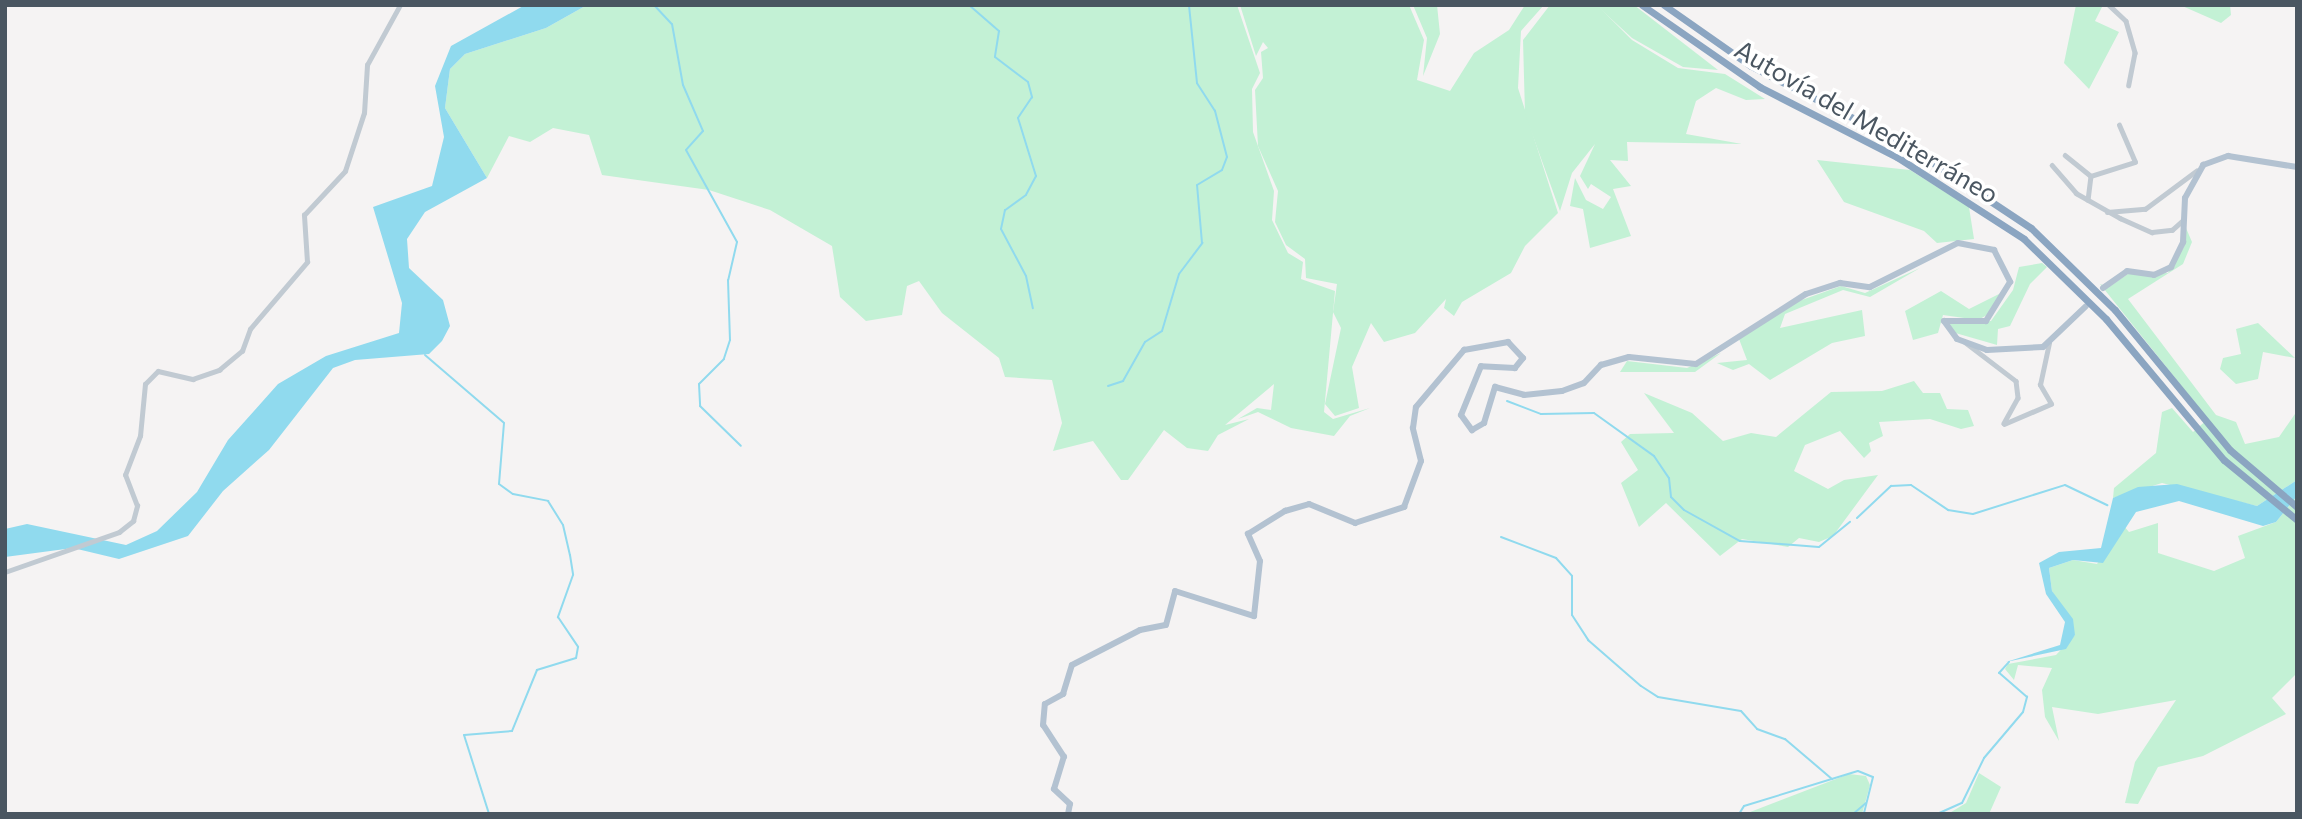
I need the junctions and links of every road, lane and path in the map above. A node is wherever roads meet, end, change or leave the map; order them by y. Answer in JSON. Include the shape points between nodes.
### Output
{"nodes":[{"id":1,"x":400,"y":5,"type":"edge"},
{"id":2,"x":1643,"y":5,"type":"edge"},
{"id":3,"x":1664,"y":5,"type":"edge"},
{"id":4,"x":2109,"y":5,"type":"edge"},
{"id":5,"x":2129,"y":85,"type":"dead end"},
{"id":6,"x":2119,"y":125,"type":"dead end"},
{"id":7,"x":2065,"y":155,"type":"dead end"},
{"id":8,"x":2052,"y":165,"type":"dead end"},
{"id":9,"x":2297,"y":167,"type":"edge"},
{"id":10,"x":2196,"y":171,"type":"junction"},
{"id":11,"x":2091,"y":176,"type":"junction"},
{"id":12,"x":2088,"y":200,"type":"junction"},
{"id":13,"x":2105,"y":212,"type":"junction"},
{"id":14,"x":2183,"y":220,"type":"junction"},
{"id":15,"x":2103,"y":288,"type":"dead end"},
{"id":16,"x":2086,"y":306,"type":"dead end"},
{"id":17,"x":1965,"y":342,"type":"junction"},
{"id":18,"x":2049,"y":343,"type":"junction"},
{"id":19,"x":2297,"y":507,"type":"edge"},
{"id":20,"x":2297,"y":520,"type":"edge"},
{"id":21,"x":5,"y":572,"type":"edge"},
{"id":22,"x":1068,"y":814,"type":"edge"}],
"edges":[{"from":1,"to":21,"type":"street","via":[[367,65],[364,113],[345,171],[304,215],[307,262],[250,329],[242,351],[219,370],[207,378],[170,372],[150,376],[141,396],[140,436],[125,475],[136,506],[133,522],[100,539]]},
{"from":2,"to":20,"type":"highway","name":"Autovía del Mediterráneo","via":[[1760,87],[1898,157],[2024,239],[2106,319],[2196,430]]},
{"from":3,"to":19,"type":"highway","name":"Autovía del Mediterráneo","via":[[1751,66],[1906,145],[2031,228],[2115,310],[2204,422]]},
{"from":4,"to":5,"type":"street","via":[[2126,21],[2126,39],[2135,54]]},
{"from":6,"to":11,"type":"street","via":[[2135,162]]},
{"from":7,"to":11,"type":"street"},
{"from":8,"to":12,"type":"street"},
{"from":9,"to":10,"type":"main road","via":[[2228,156]]},
{"from":10,"to":13,"type":"street","via":[[2145,209]]},
{"from":10,"to":14,"type":"main road"},
{"from":11,"to":12,"type":"street"},
{"from":12,"to":13,"type":"street"},
{"from":13,"to":14,"type":"street","via":[[2152,232],[2172,230]]},
{"from":14,"to":15,"type":"main road","via":[[2183,242],[2163,273],[2127,271]]},
{"from":16,"to":18,"type":"main road"},
{"from":17,"to":18,"type":"main road","via":[[1998,350]]},
{"from":17,"to":18,"type":"street","via":[[2016,382],[2018,398],[2004,424],[2051,404],[2039,384]]},
{"from":17,"to":22,"type":"main road","via":[[1947,332],[1944,321],[1986,321],[2010,282],[1999,254],[1972,242],[1945,246],[1870,288],[1840,283],[1806,294],[1696,363],[1629,357],[1601,365],[1584,383],[1562,391],[1524,395],[1495,387],[1477,430],[1461,421],[1476,373],[1491,364],[1515,368],[1523,358],[1508,342],[1464,350],[1416,407],[1413,428],[1421,461],[1404,507],[1355,523],[1308,504],[1285,511],[1248,534],[1261,561],[1254,617],[1175,591],[1166,625],[1140,630],[1072,665],[1063,694],[1045,704],[1043,725],[1064,757],[1054,789],[1070,804]]}]}
